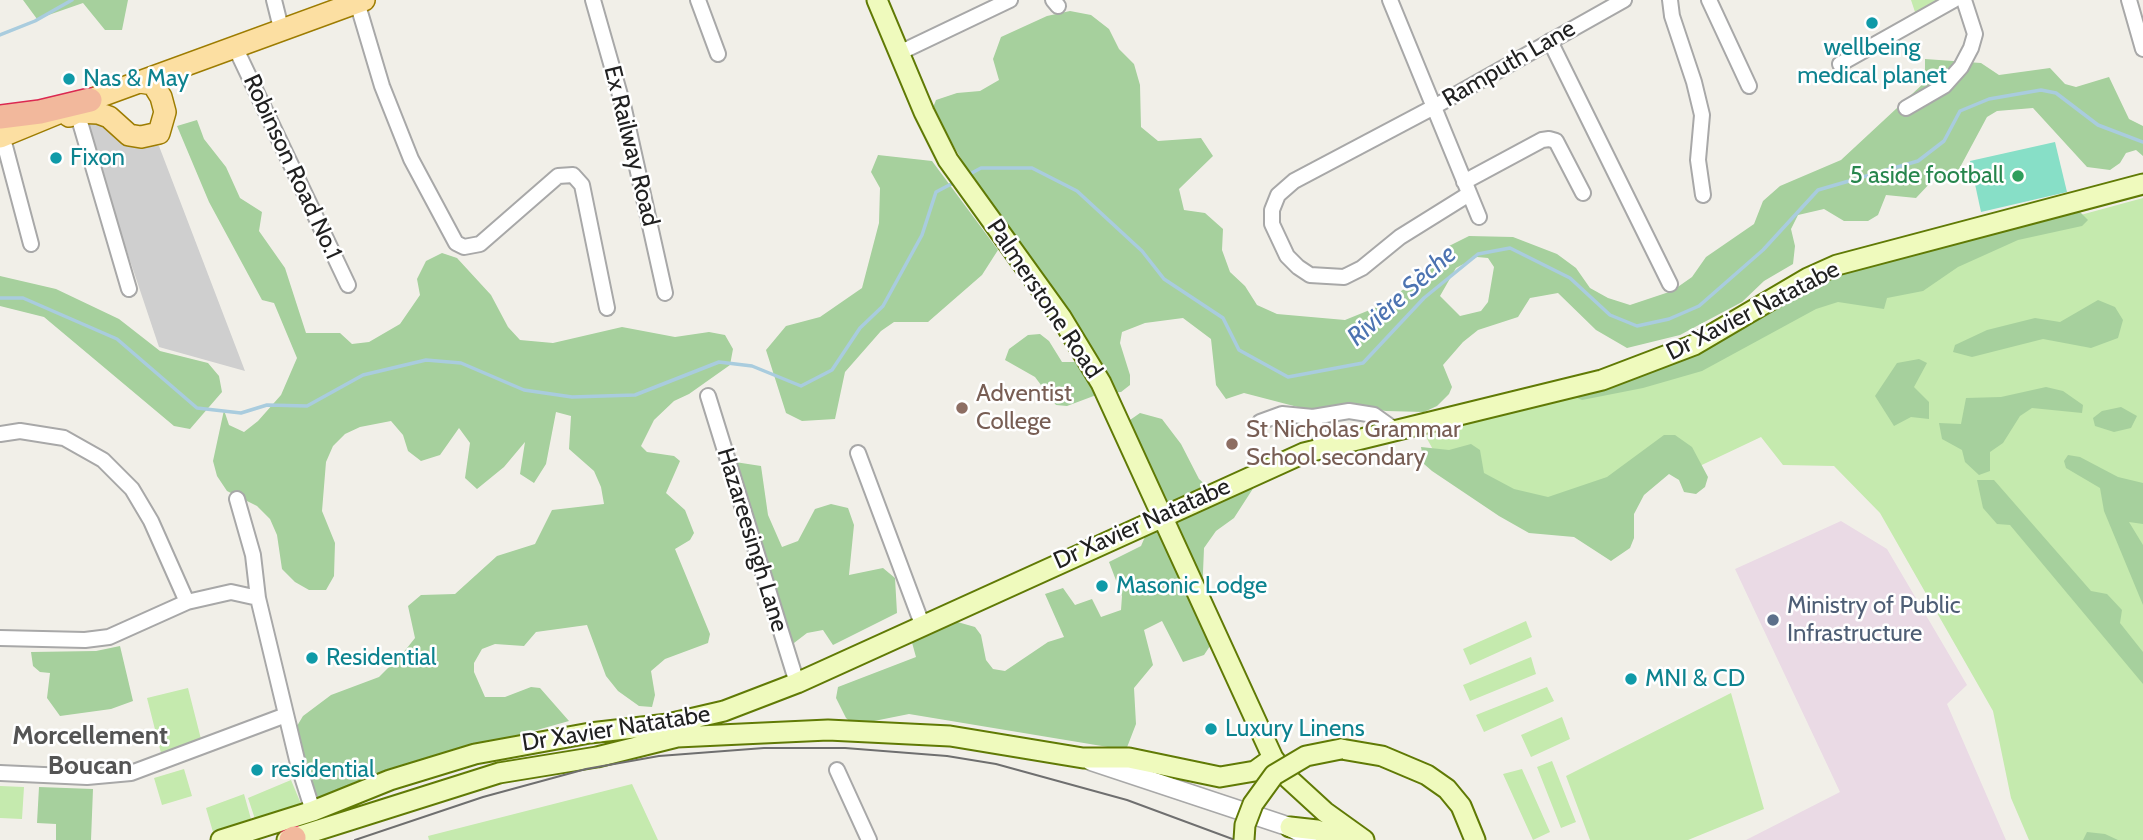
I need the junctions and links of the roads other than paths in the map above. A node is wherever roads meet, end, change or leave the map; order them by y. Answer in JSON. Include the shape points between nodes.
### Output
{"nodes":[{"id":1,"x":274,"y":0,"type":"edge"},
{"id":2,"x":593,"y":0,"type":"edge"},
{"id":3,"x":698,"y":0,"type":"edge"},
{"id":4,"x":877,"y":0,"type":"edge"},
{"id":5,"x":1010,"y":0,"type":"edge"},
{"id":6,"x":1390,"y":0,"type":"edge"},
{"id":7,"x":1624,"y":0,"type":"edge"},
{"id":8,"x":1670,"y":0,"type":"edge"},
{"id":9,"x":1709,"y":0,"type":"edge"},
{"id":10,"x":1954,"y":0,"type":"edge"},
{"id":11,"x":1964,"y":0,"type":"edge"},
{"id":12,"x":2129,"y":0,"type":"edge"},
{"id":13,"x":361,"y":1,"type":"edge"},
{"id":14,"x":282,"y":32,"type":"junction"},
{"id":15,"x":1550,"y":41,"type":"junction"},
{"id":16,"x":236,"y":49,"type":"junction"},
{"id":17,"x":2143,"y":50,"type":"edge"},
{"id":18,"x":899,"y":53,"type":"junction"},
{"id":19,"x":718,"y":54,"type":"dead end"},
{"id":20,"x":1840,"y":64,"type":"dead end"},
{"id":21,"x":180,"y":68,"type":"junction"},
{"id":22,"x":140,"y":82,"type":"junction"},
{"id":23,"x":1749,"y":86,"type":"dead end"},
{"id":24,"x":161,"y":97,"type":"junction"},
{"id":25,"x":84,"y":106,"type":"junction"},
{"id":26,"x":1432,"y":108,"type":"junction"},
{"id":27,"x":1906,"y":108,"type":"dead end"},
{"id":28,"x":0,"y":117,"type":"edge"},
{"id":29,"x":2,"y":143,"type":"edge"},
{"id":30,"x":2143,"y":184,"type":"edge"},
{"id":31,"x":1467,"y":188,"type":"junction"},
{"id":32,"x":1583,"y":193,"type":"dead end"},
{"id":33,"x":1703,"y":194,"type":"dead end"},
{"id":34,"x":1479,"y":216,"type":"dead end"},
{"id":35,"x":32,"y":244,"type":"dead end"},
{"id":36,"x":1670,"y":284,"type":"dead end"},
{"id":37,"x":348,"y":285,"type":"dead end"},
{"id":38,"x":129,"y":289,"type":"dead end"},
{"id":39,"x":665,"y":293,"type":"dead end"},
{"id":40,"x":607,"y":308,"type":"dead end"},
{"id":41,"x":708,"y":396,"type":"dead end"},
{"id":42,"x":1108,"y":398,"type":"junction"},
{"id":43,"x":1313,"y":416,"type":"junction"},
{"id":44,"x":1260,"y":422,"type":"dead end"},
{"id":45,"x":1395,"y":430,"type":"junction"},
{"id":46,"x":0,"y":435,"type":"edge"},
{"id":47,"x":1323,"y":447,"type":"junction"},
{"id":48,"x":858,"y":453,"type":"dead end"},
{"id":49,"x":1221,"y":488,"type":"junction"},
{"id":50,"x":237,"y":499,"type":"dead end"},
{"id":51,"x":1162,"y":514,"type":"junction"},
{"id":52,"x":258,"y":598,"type":"junction"},
{"id":53,"x":187,"y":602,"type":"junction"},
{"id":54,"x":922,"y":624,"type":"junction"},
{"id":55,"x":0,"y":638,"type":"edge"},
{"id":56,"x":797,"y":683,"type":"junction"},
{"id":57,"x":286,"y":715,"type":"junction"},
{"id":58,"x":1083,"y":758,"type":"junction"},
{"id":59,"x":1273,"y":758,"type":"junction"},
{"id":60,"x":837,"y":770,"type":"dead end"},
{"id":61,"x":0,"y":773,"type":"edge"},
{"id":62,"x":313,"y":811,"type":"junction"},
{"id":63,"x":1290,"y":827,"type":"junction"},
{"id":64,"x":291,"y":839,"type":"edge"},
{"id":65,"x":221,"y":840,"type":"edge"},
{"id":66,"x":869,"y":840,"type":"edge"},
{"id":67,"x":1244,"y":840,"type":"edge"},
{"id":68,"x":1315,"y":840,"type":"edge"},
{"id":69,"x":1342,"y":840,"type":"edge"},
{"id":70,"x":1364,"y":840,"type":"edge"},
{"id":71,"x":1475,"y":840,"type":"edge"}],
"edges":[{"from":1,"to":14,"type":"street"},
{"from":2,"to":39,"type":"street","name":"Ex Railway Road","via":[[624,109]]},
{"from":3,"to":19,"type":"street"},
{"from":4,"to":18,"type":"main road","name":"Palmerstone Road"},
{"from":5,"to":18,"type":"street"},
{"from":6,"to":26,"type":"street"},
{"from":7,"to":15,"type":"street","name":"Ramputh Lane"},
{"from":8,"to":33,"type":"street","via":[[1702,115],[1698,160]]},
{"from":9,"to":23,"type":"street"},
{"from":10,"to":20,"type":"street"},
{"from":11,"to":27,"type":"street","via":[[1975,34],[1961,67],[1944,86]]},
{"from":12,"to":17,"type":"street"},
{"from":13,"to":14,"type":"main road"},
{"from":13,"to":40,"type":"street","via":[[382,86],[411,159],[456,243],[464,247],[480,244],[558,176],[573,175],[583,185]]},
{"from":14,"to":16,"type":"main road"},
{"from":15,"to":26,"type":"street","name":"Ramputh Lane"},
{"from":15,"to":36,"type":"street"},
{"from":16,"to":21,"type":"main road"},
{"from":16,"to":37,"type":"street","name":"Robinson Road No.1"},
{"from":18,"to":42,"type":"main road","name":"Palmerstone Road","via":[[924,112],[961,179],[1067,326]]},
{"from":21,"to":22,"type":"main road"},
{"from":21,"to":24,"type":"main road"},
{"from":22,"to":24,"type":"main road","via":[[153,84]]},
{"from":22,"to":25,"type":"main road"},
{"from":24,"to":25,"type":"main road","via":[[164,124],[152,136],[129,135],[110,117]]},
{"from":25,"to":28,"type":"highway"},
{"from":25,"to":29,"type":"main road"},
{"from":25,"to":38,"type":"street"},
{"from":26,"to":31,"type":"street"},
{"from":26,"to":31,"type":"street","name":"Ramputh Lane","via":[[1294,181],[1278,195],[1272,224],[1280,243],[1310,275],[1344,277]]},
{"from":29,"to":35,"type":"street"},
{"from":30,"to":45,"type":"main road","name":"Dr Xavier Natatabe","via":[[1837,265],[1694,345],[1645,366]]},
{"from":31,"to":32,"type":"street","name":"Ramputh Lane","via":[[1542,139],[1549,139],[1556,141]]},
{"from":31,"to":34,"type":"street"},
{"from":41,"to":56,"type":"street","name":"Hazareesingh Lane"},
{"from":42,"to":49,"type":"main road","via":[[1125,421],[1164,500],[1176,502]]},
{"from":42,"to":51,"type":"main road","name":"Palmerstone Road"},
{"from":43,"to":44,"type":"street","via":[[1282,414]]},
{"from":43,"to":45,"type":"street","via":[[1349,411],[1374,415]]},
{"from":43,"to":47,"type":"street"},
{"from":45,"to":47,"type":"main road","name":"Dr Xavier Natatabe"},
{"from":46,"to":53,"type":"street","via":[[20,431],[64,438],[103,460],[132,489]]},
{"from":47,"to":49,"type":"main road","name":"Dr Xavier Natatabe"},
{"from":48,"to":54,"type":"street"},
{"from":49,"to":51,"type":"main road","name":"Dr Xavier Natatabe"},
{"from":50,"to":52,"type":"street","via":[[254,555]]},
{"from":51,"to":54,"type":"main road","name":"Dr Xavier Natatabe"},
{"from":51,"to":59,"type":"main road","name":"Palmerstone Road"},
{"from":52,"to":53,"type":"street","via":[[231,592]]},
{"from":52,"to":57,"type":"street"},
{"from":53,"to":55,"type":"street","via":[[108,637]]},
{"from":54,"to":56,"type":"main road","name":"Dr Xavier Natatabe"},
{"from":56,"to":62,"type":"main road","name":"Dr Xavier Natatabe","via":[[697,718],[475,754],[390,780]]},
{"from":57,"to":61,"type":"street","via":[[131,774]]},
{"from":57,"to":62,"type":"street"},
{"from":58,"to":59,"type":"main road","via":[[1129,758],[1220,777],[1255,771]]},
{"from":58,"to":63,"type":"street"},
{"from":58,"to":64,"type":"main road","via":[[900,732],[828,730],[677,737],[597,757],[499,773]]},
{"from":59,"to":70,"type":"main road","name":"Palmerstone Road","via":[[1325,812]]},
{"from":60,"to":66,"type":"street"},
{"from":62,"to":65,"type":"main road","name":"Dr Xavier Natatabe"},
{"from":63,"to":68,"type":"street"},
{"from":63,"to":69,"type":"main road","via":[[1317,830]]},
{"from":67,"to":71,"type":"main road","bridge":true,"via":[[1253,804],[1274,775],[1306,756],[1341,750],[1382,756],[1427,775],[1461,806]]}]}
